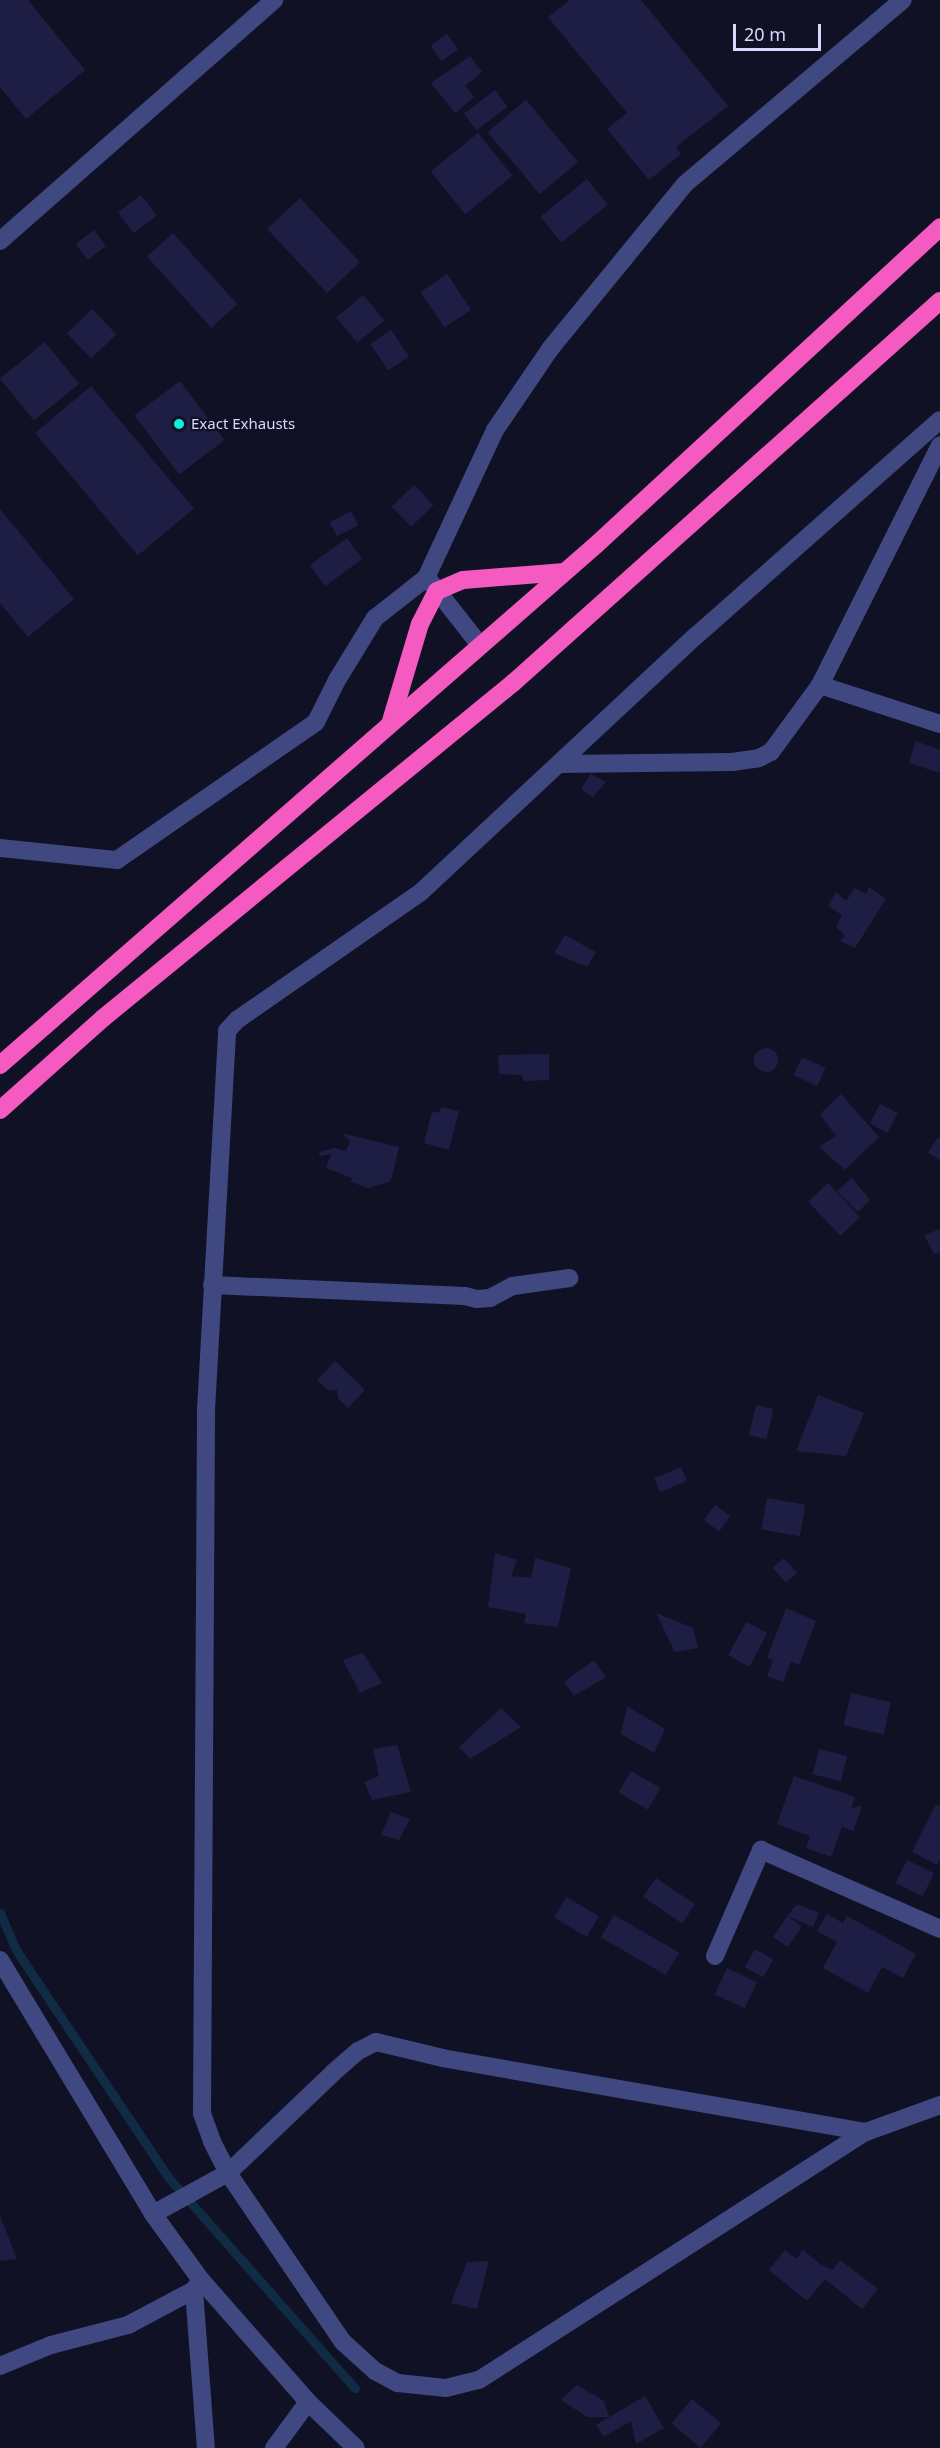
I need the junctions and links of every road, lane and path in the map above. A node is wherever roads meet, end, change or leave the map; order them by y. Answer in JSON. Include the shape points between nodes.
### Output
{"nodes":[{"id":1,"x":274,"y":0,"type":"edge"},
{"id":2,"x":903,"y":0,"type":"edge"},
{"id":3,"x":940,"y":227,"type":"edge"},
{"id":4,"x":0,"y":241,"type":"edge"},
{"id":5,"x":940,"y":301,"type":"edge"},
{"id":6,"x":940,"y":420,"type":"edge"},
{"id":7,"x":940,"y":445,"type":"edge"},
{"id":8,"x":565,"y":572,"type":"junction"},
{"id":9,"x":432,"y":584,"type":"junction"},
{"id":10,"x":479,"y":644,"type":"junction"},
{"id":11,"x":820,"y":685,"type":"junction"},
{"id":12,"x":391,"y":721,"type":"junction"},
{"id":13,"x":940,"y":724,"type":"edge"},
{"id":14,"x":559,"y":764,"type":"junction"},
{"id":15,"x":0,"y":848,"type":"edge"},
{"id":16,"x":0,"y":1065,"type":"edge"},
{"id":17,"x":0,"y":1110,"type":"edge"},
{"id":18,"x":569,"y":1278,"type":"dead end"},
{"id":19,"x":212,"y":1285,"type":"junction"},
{"id":20,"x":940,"y":1929,"type":"edge"},
{"id":21,"x":715,"y":1956,"type":"dead end"},
{"id":22,"x":0,"y":1960,"type":"edge"},
{"id":23,"x":940,"y":2105,"type":"edge"},
{"id":24,"x":866,"y":2132,"type":"junction"},
{"id":25,"x":228,"y":2173,"type":"junction"},
{"id":26,"x":153,"y":2214,"type":"junction"},
{"id":27,"x":197,"y":2285,"type":"junction"},
{"id":28,"x":0,"y":2366,"type":"edge"},
{"id":29,"x":308,"y":2402,"type":"junction"},
{"id":30,"x":206,"y":2448,"type":"edge"},
{"id":31,"x":274,"y":2448,"type":"edge"},
{"id":32,"x":356,"y":2448,"type":"edge"}],
"edges":[{"from":1,"to":4,"type":"street"},
{"from":2,"to":9,"type":"street","via":[[685,184],[550,349],[495,430]]},
{"from":3,"to":8,"type":"highway"},
{"from":5,"to":17,"type":"highway","via":[[513,683],[102,1019]]},
{"from":6,"to":14,"type":"street","via":[[697,635]]},
{"from":7,"to":11,"type":"street"},
{"from":8,"to":9,"type":"highway"},
{"from":8,"to":10,"type":"highway"},
{"from":9,"to":10,"type":"street"},
{"from":9,"to":12,"type":"highway"},
{"from":9,"to":15,"type":"street","via":[[375,618],[315,722],[117,860]]},
{"from":10,"to":12,"type":"highway"},
{"from":11,"to":13,"type":"street"},
{"from":11,"to":14,"type":"street","via":[[771,752],[759,758],[732,762]]},
{"from":12,"to":16,"type":"highway"},
{"from":14,"to":19,"type":"street","via":[[421,891],[237,1020],[227,1031]]},
{"from":18,"to":19,"type":"street","via":[[513,1286],[490,1298],[477,1299]]},
{"from":19,"to":25,"type":"street","via":[[206,1410],[202,2113]]},
{"from":20,"to":21,"type":"street","via":[[761,1850]]},
{"from":22,"to":26,"type":"street"},
{"from":23,"to":24,"type":"street"},
{"from":24,"to":25,"type":"street","via":[[442,2058],[376,2042],[358,2051],[333,2073]]},
{"from":24,"to":25,"type":"street","via":[[479,2380],[446,2388],[398,2383],[375,2371],[343,2342]]},
{"from":25,"to":26,"type":"street"},
{"from":26,"to":27,"type":"street"},
{"from":27,"to":28,"type":"street","via":[[128,2325],[51,2345]]},
{"from":27,"to":29,"type":"street"},
{"from":27,"to":30,"type":"street"},
{"from":29,"to":31,"type":"street"},
{"from":29,"to":32,"type":"street"}]}
